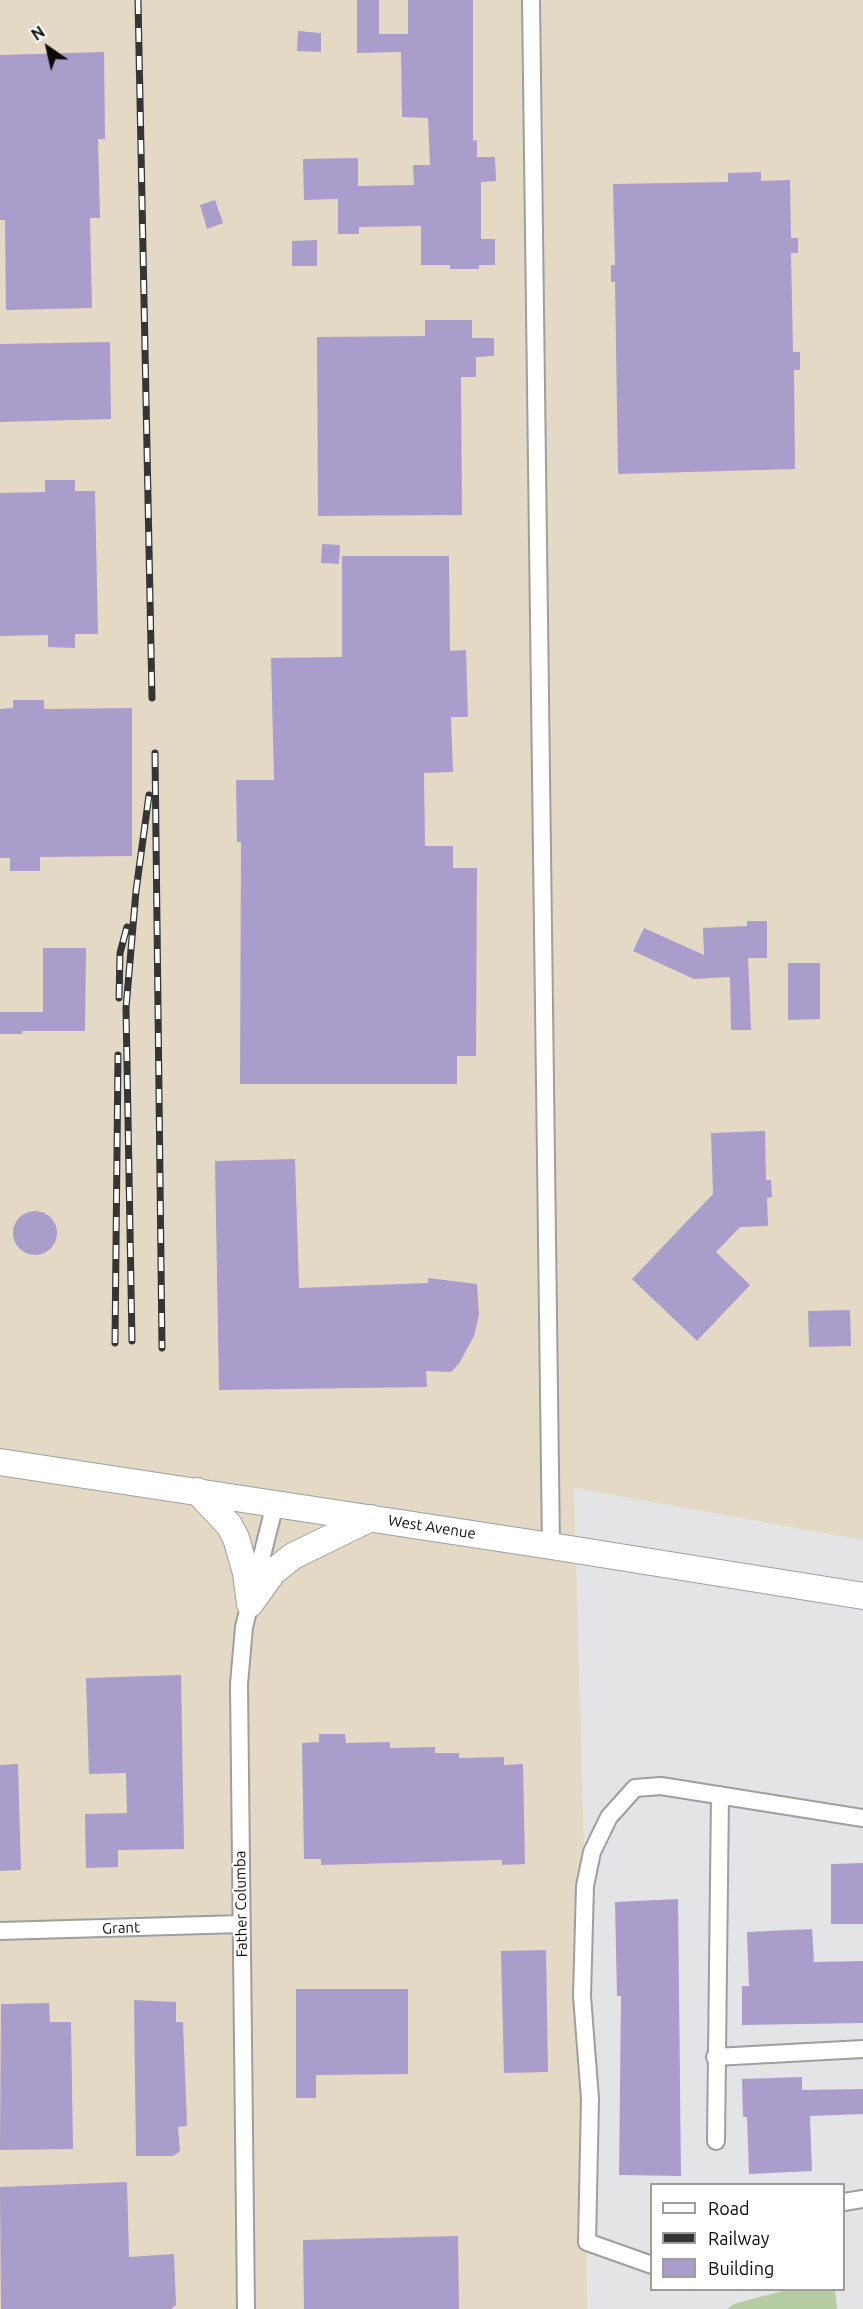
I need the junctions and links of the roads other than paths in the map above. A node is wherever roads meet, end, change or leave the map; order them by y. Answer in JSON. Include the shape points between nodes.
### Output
{"nodes":[{"id":1,"x":531,"y":0,"type":"edge"},
{"id":2,"x":0,"y":1462,"type":"edge"},
{"id":3,"x":196,"y":1491,"type":"junction"},
{"id":4,"x":275,"y":1504,"type":"junction"},
{"id":5,"x":371,"y":1518,"type":"junction"},
{"id":6,"x":551,"y":1545,"type":"junction"},
{"id":7,"x":863,"y":1596,"type":"edge"},
{"id":8,"x":250,"y":1604,"type":"junction"},
{"id":9,"x":720,"y":1795,"type":"junction"},
{"id":10,"x":863,"y":1818,"type":"edge"},
{"id":11,"x":241,"y":1924,"type":"junction"},
{"id":12,"x":0,"y":1931,"type":"edge"},
{"id":13,"x":863,"y":2049,"type":"edge"},
{"id":14,"x":715,"y":2057,"type":"junction"},
{"id":15,"x":716,"y":2141,"type":"dead end"},
{"id":16,"x":863,"y":2199,"type":"edge"},
{"id":17,"x":845,"y":2202,"type":"edge"},
{"id":18,"x":650,"y":2265,"type":"edge"},
{"id":19,"x":246,"y":2309,"type":"edge"}],
"edges":[{"from":1,"to":6,"type":"street"},
{"from":2,"to":3,"type":"main road","name":"West Avenue"},
{"from":3,"to":4,"type":"main road","name":"West Avenue"},
{"from":3,"to":8,"type":"main road","via":[[232,1532],[246,1573]]},
{"from":4,"to":5,"type":"main road","name":"West Avenue"},
{"from":4,"to":8,"type":"street","name":"Father Columba"},
{"from":5,"to":6,"type":"main road","name":"West Avenue"},
{"from":5,"to":8,"type":"main road","via":[[292,1556],[273,1572]]},
{"from":6,"to":7,"type":"main road","name":"West Avenue"},
{"from":8,"to":11,"type":"street","name":"Father Columba","via":[[240,1653],[239,1684]]},
{"from":9,"to":10,"type":"street"},
{"from":9,"to":14,"type":"street"},
{"from":9,"to":18,"type":"street","via":[[661,1786],[635,1788],[609,1817],[592,1852],[585,1886],[582,1996],[590,2099],[587,2242]]},
{"from":11,"to":12,"type":"street","name":"Grant"},
{"from":11,"to":19,"type":"street","name":"Father Columba"},
{"from":13,"to":14,"type":"street"},
{"from":14,"to":15,"type":"street"},
{"from":16,"to":17,"type":"street"}]}
